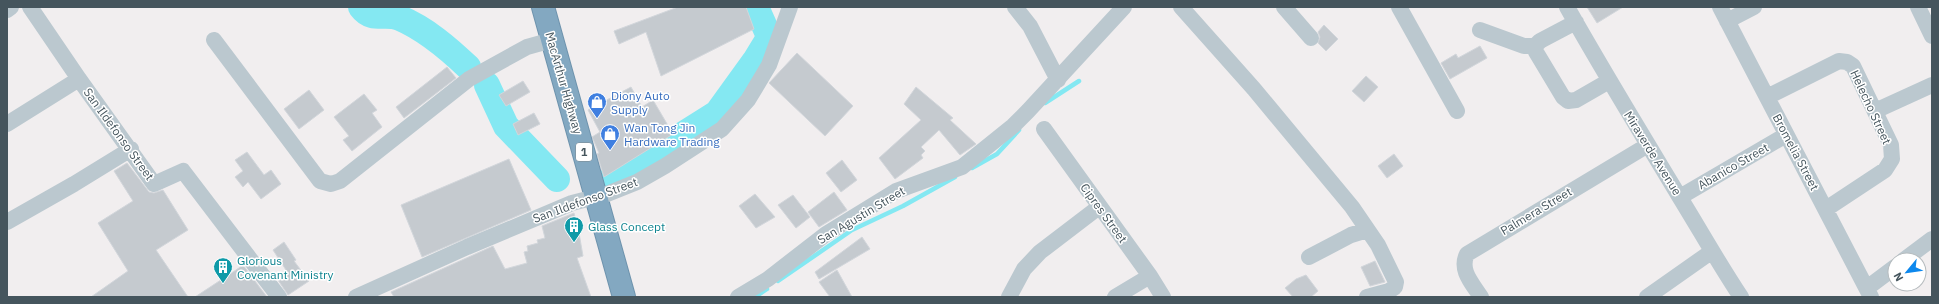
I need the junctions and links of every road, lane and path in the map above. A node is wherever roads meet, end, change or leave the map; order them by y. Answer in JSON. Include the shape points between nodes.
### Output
{"nodes":[{"id":1,"x":11,"y":7,"type":"edge"},
{"id":2,"x":30,"y":7,"type":"edge"},
{"id":3,"x":529,"y":7,"type":"edge"},
{"id":4,"x":543,"y":7,"type":"edge"},
{"id":5,"x":790,"y":7,"type":"edge"},
{"id":6,"x":1015,"y":7,"type":"edge"},
{"id":7,"x":1124,"y":7,"type":"edge"},
{"id":8,"x":1182,"y":7,"type":"edge"},
{"id":9,"x":1284,"y":7,"type":"edge"},
{"id":10,"x":1399,"y":7,"type":"edge"},
{"id":11,"x":1567,"y":7,"type":"edge"},
{"id":12,"x":1754,"y":7,"type":"edge"},
{"id":13,"x":1918,"y":7,"type":"edge"},
{"id":14,"x":7,"y":10,"type":"edge"},
{"id":15,"x":1724,"y":14,"type":"edge"},
{"id":16,"x":1576,"y":22,"type":"junction"},
{"id":17,"x":1480,"y":30,"type":"dead end"},
{"id":18,"x":1932,"y":36,"type":"edge"},
{"id":19,"x":1311,"y":38,"type":"dead end"},
{"id":20,"x":214,"y":40,"type":"dead end"},
{"id":21,"x":545,"y":41,"type":"junction"},
{"id":22,"x":1535,"y":46,"type":"junction"},
{"id":23,"x":79,"y":79,"type":"junction"},
{"id":24,"x":1058,"y":80,"type":"junction"},
{"id":25,"x":1609,"y":81,"type":"junction"},
{"id":26,"x":1932,"y":85,"type":"edge"},
{"id":27,"x":1767,"y":97,"type":"junction"},
{"id":28,"x":1457,"y":111,"type":"dead end"},
{"id":29,"x":1875,"y":111,"type":"junction"},
{"id":30,"x":7,"y":124,"type":"edge"},
{"id":31,"x":1044,"y":129,"type":"dead end"},
{"id":32,"x":1786,"y":135,"type":"junction"},
{"id":33,"x":1648,"y":145,"type":"junction"},
{"id":34,"x":131,"y":149,"type":"junction"},
{"id":35,"x":1680,"y":197,"type":"junction"},
{"id":36,"x":589,"y":198,"type":"junction"},
{"id":37,"x":1099,"y":207,"type":"junction"},
{"id":38,"x":1826,"y":209,"type":"junction"},
{"id":39,"x":7,"y":222,"type":"edge"},
{"id":40,"x":1367,"y":230,"type":"junction"},
{"id":41,"x":1932,"y":239,"type":"edge"},
{"id":42,"x":1711,"y":252,"type":"junction"},
{"id":43,"x":1915,"y":252,"type":"edge"},
{"id":44,"x":1309,"y":256,"type":"dead end"},
{"id":45,"x":1887,"y":275,"type":"edge"},
{"id":46,"x":1150,"y":276,"type":"junction"},
{"id":47,"x":1869,"y":293,"type":"edge"},
{"id":48,"x":279,"y":297,"type":"edge"},
{"id":49,"x":356,"y":297,"type":"edge"},
{"id":50,"x":609,"y":297,"type":"edge"},
{"id":51,"x":624,"y":297,"type":"edge"},
{"id":52,"x":738,"y":297,"type":"edge"},
{"id":53,"x":1009,"y":297,"type":"edge"},
{"id":54,"x":1115,"y":297,"type":"edge"},
{"id":55,"x":1163,"y":297,"type":"edge"},
{"id":56,"x":1367,"y":297,"type":"edge"},
{"id":57,"x":1481,"y":297,"type":"edge"},
{"id":58,"x":1647,"y":297,"type":"edge"},
{"id":59,"x":1741,"y":297,"type":"edge"}],
"edges":[{"from":1,"to":14,"type":"street"},
{"from":2,"to":23,"type":"street","name":"San Ildefonso Street"},
{"from":3,"to":21,"type":"highway","name":"MacArthur Highway","number":"1"},
{"from":4,"to":21,"type":"highway","name":"MacArthur Highway","number":"1"},
{"from":5,"to":36,"type":"street","name":"San Ildefonso Street","via":[[769,65],[748,100],[722,128],[637,182]]},
{"from":6,"to":24,"type":"street","via":[[1030,26]]},
{"from":7,"to":24,"type":"street","name":"San Agustin Street"},
{"from":8,"to":40,"type":"street","via":[[1295,137],[1352,207]]},
{"from":9,"to":19,"type":"street"},
{"from":10,"to":28,"type":"street"},
{"from":11,"to":16,"type":"street","name":"Miraverde Avenue"},
{"from":12,"to":15,"type":"street"},
{"from":13,"to":18,"type":"street"},
{"from":15,"to":27,"type":"street","name":"Bromelia Street"},
{"from":16,"to":22,"type":"street"},
{"from":16,"to":25,"type":"street","name":"Miraverde Avenue"},
{"from":17,"to":22,"type":"street","via":[[1524,46]]},
{"from":20,"to":21,"type":"street","via":[[320,181],[331,184],[340,181],[469,79],[527,47]]},
{"from":21,"to":36,"type":"highway","name":"MacArthur Highway","number":"1"},
{"from":22,"to":25,"type":"street","via":[[1536,52],[1563,97],[1568,100],[1576,100]]},
{"from":23,"to":30,"type":"street"},
{"from":23,"to":34,"type":"street","name":"San Ildefonso Street"},
{"from":24,"to":52,"type":"street","name":"San Agustin Street","via":[[1013,126],[962,167],[896,191],[826,234],[768,278]]},
{"from":25,"to":33,"type":"street","name":"Miraverde Avenue"},
{"from":26,"to":29,"type":"street"},
{"from":27,"to":29,"type":"street","name":"Helecho Street","via":[[1827,65],[1839,61],[1847,62],[1853,66]]},
{"from":27,"to":32,"type":"street","name":"Bromelia Street"},
{"from":29,"to":38,"type":"street","name":"Helecho Street","via":[[1891,146],[1892,160],[1885,170]]},
{"from":31,"to":37,"type":"street","name":"Cipres Street"},
{"from":32,"to":35,"type":"street","name":"Abanico Street"},
{"from":32,"to":38,"type":"street","name":"Bromelia Street"},
{"from":33,"to":35,"type":"street","name":"Miraverde Avenue"},
{"from":33,"to":57,"type":"street","name":"Palmera Street","via":[[1467,254],[1463,268]]},
{"from":34,"to":39,"type":"street"},
{"from":34,"to":48,"type":"street","name":"San Ildefonso Street","via":[[154,184],[183,171]]},
{"from":35,"to":42,"type":"street","name":"Miraverde Avenue"},
{"from":36,"to":49,"type":"street","name":"San Ildefonso Street","via":[[467,246]]},
{"from":36,"to":50,"type":"highway","name":"MacArthur Highway","number":"1"},
{"from":36,"to":51,"type":"highway","name":"MacArthur Highway","number":"1"},
{"from":37,"to":46,"type":"street","name":"Cipres Street"},
{"from":37,"to":53,"type":"street","via":[[1040,252],[1024,270]]},
{"from":38,"to":47,"type":"street","name":"Bromelia Street"},
{"from":40,"to":44,"type":"street"},
{"from":40,"to":56,"type":"street","via":[[1378,245],[1396,282],[1395,287],[1389,291]]},
{"from":41,"to":43,"type":"street"},
{"from":42,"to":58,"type":"street"},
{"from":42,"to":59,"type":"street","name":"Miraverde Avenue"},
{"from":45,"to":47,"type":"street"},
{"from":46,"to":54,"type":"street"},
{"from":46,"to":55,"type":"street","name":"Cipres Street"}]}
